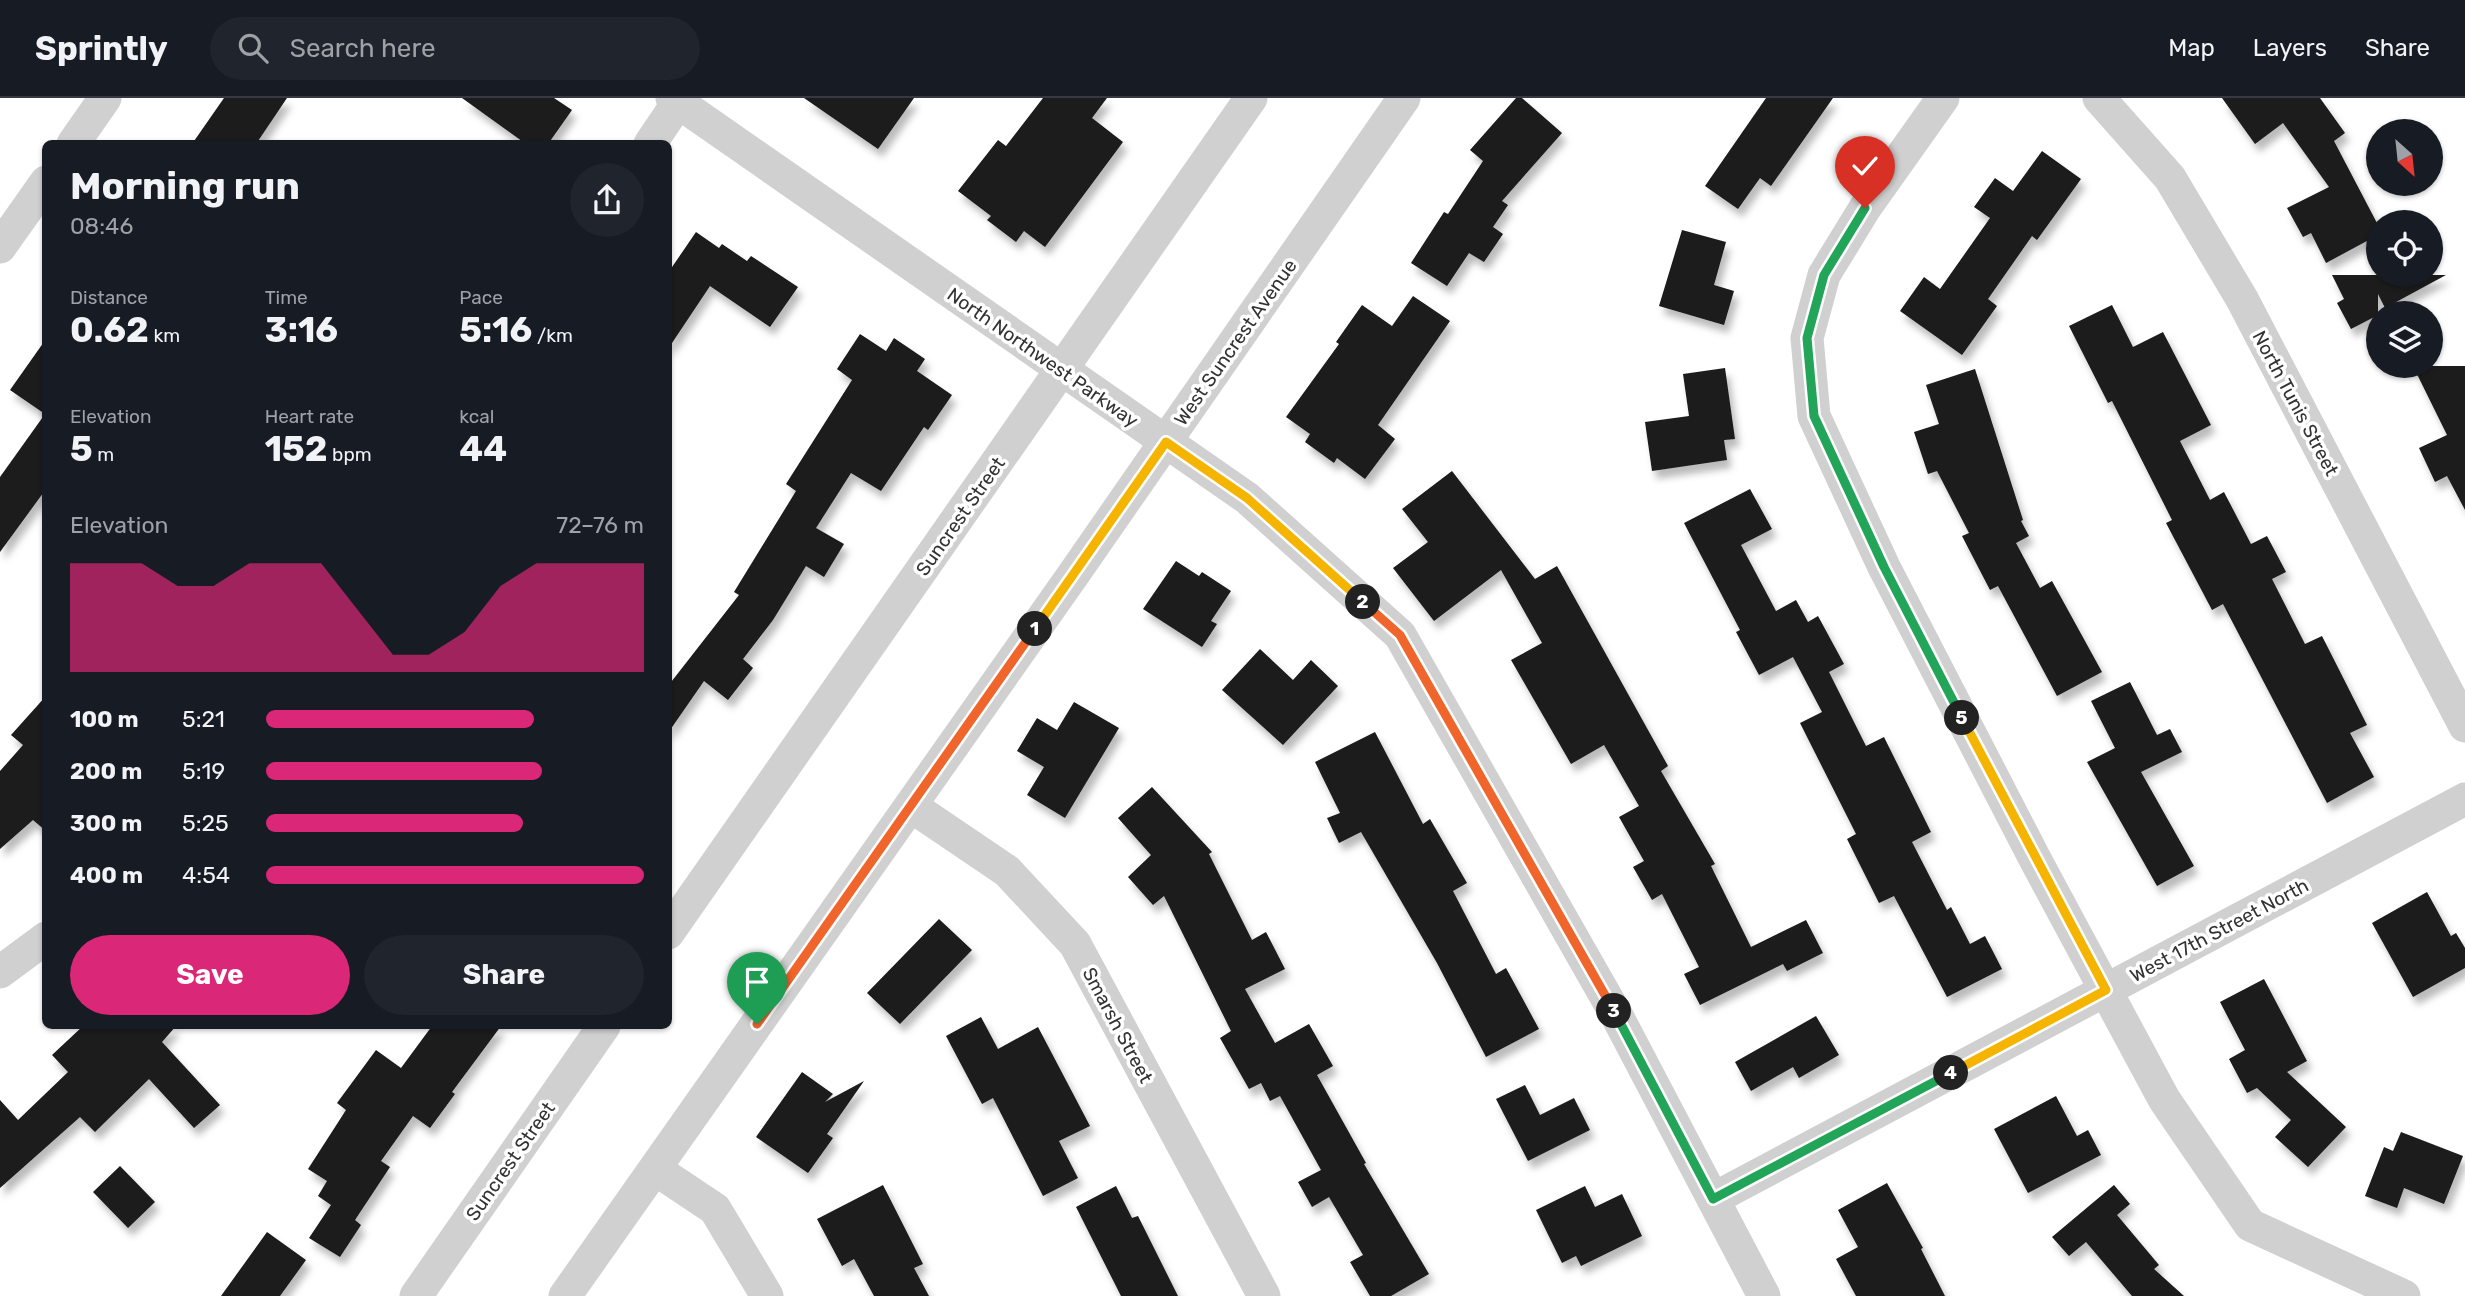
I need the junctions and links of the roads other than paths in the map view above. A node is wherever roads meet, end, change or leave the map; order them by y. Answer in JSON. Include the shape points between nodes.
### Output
{"nodes":[{"id":1,"x":105,"y":98,"type":"edge"},
{"id":2,"x":1251,"y":98,"type":"edge"},
{"id":3,"x":1404,"y":98,"type":"edge"},
{"id":4,"x":1943,"y":98,"type":"edge"},
{"id":5,"x":2099,"y":98,"type":"edge"},
{"id":6,"x":677,"y":100,"type":"edge"},
{"id":7,"x":76,"y":140,"type":"edge"},
{"id":8,"x":652,"y":140,"type":"edge"},
{"id":9,"x":42,"y":188,"type":"edge"},
{"id":10,"x":0,"y":247,"type":"edge"},
{"id":11,"x":1061,"y":370,"type":"junction"},
{"id":12,"x":1166,"y":442,"type":"junction"},
{"id":13,"x":2465,"y":726,"type":"edge"},
{"id":14,"x":2465,"y":799,"type":"edge"},
{"id":15,"x":911,"y":806,"type":"junction"},
{"id":16,"x":672,"y":927,"type":"edge"},
{"id":17,"x":42,"y":941,"type":"edge"},
{"id":18,"x":0,"y":972,"type":"edge"},
{"id":19,"x":2106,"y":990,"type":"junction"},
{"id":20,"x":602,"y":1029,"type":"edge"},
{"id":21,"x":655,"y":1169,"type":"junction"},
{"id":22,"x":1713,"y":1199,"type":"junction"},
{"id":23,"x":416,"y":1296,"type":"edge"},
{"id":24,"x":565,"y":1296,"type":"edge"},
{"id":25,"x":766,"y":1296,"type":"edge"},
{"id":26,"x":1264,"y":1296,"type":"edge"},
{"id":27,"x":1764,"y":1296,"type":"edge"},
{"id":28,"x":2404,"y":1296,"type":"edge"}],
"edges":[{"from":1,"to":7,"type":"street"},
{"from":2,"to":11,"type":"street","name":"Suncrest Street"},
{"from":3,"to":12,"type":"street","name":"West Suncrest Avenue"},
{"from":4,"to":19,"type":"street","via":[[1824,275],[1807,338],[1814,416],[1884,567]]},
{"from":5,"to":13,"type":"street","name":"North Tunis Street","via":[[2170,178],[2242,299]]},
{"from":6,"to":8,"type":"street"},
{"from":6,"to":11,"type":"street","name":"North Northwest Parkway"},
{"from":9,"to":10,"type":"street"},
{"from":11,"to":12,"type":"street","name":"North Northwest Parkway"},
{"from":11,"to":16,"type":"street","name":"Suncrest Street"},
{"from":12,"to":15,"type":"street","name":"West Suncrest Avenue"},
{"from":12,"to":22,"type":"street","name":"North Northwest Parkway","via":[[1247,498],[1400,635],[1617,1016]]},
{"from":14,"to":19,"type":"street","name":"West 17th Street North"},
{"from":15,"to":21,"type":"street","name":"West Suncrest Avenue"},
{"from":15,"to":26,"type":"street","name":"Smarsh Street","via":[[1007,871],[1075,944]]},
{"from":17,"to":18,"type":"street"},
{"from":19,"to":22,"type":"street","name":"West 17th Street North"},
{"from":19,"to":28,"type":"street","via":[[2164,1099],[2250,1225]]},
{"from":20,"to":23,"type":"street","name":"Suncrest Street"},
{"from":21,"to":24,"type":"street","name":"West Suncrest Avenue"},
{"from":21,"to":25,"type":"street","via":[[715,1209]]},
{"from":22,"to":27,"type":"street","name":"North Northwest Parkway"}]}
